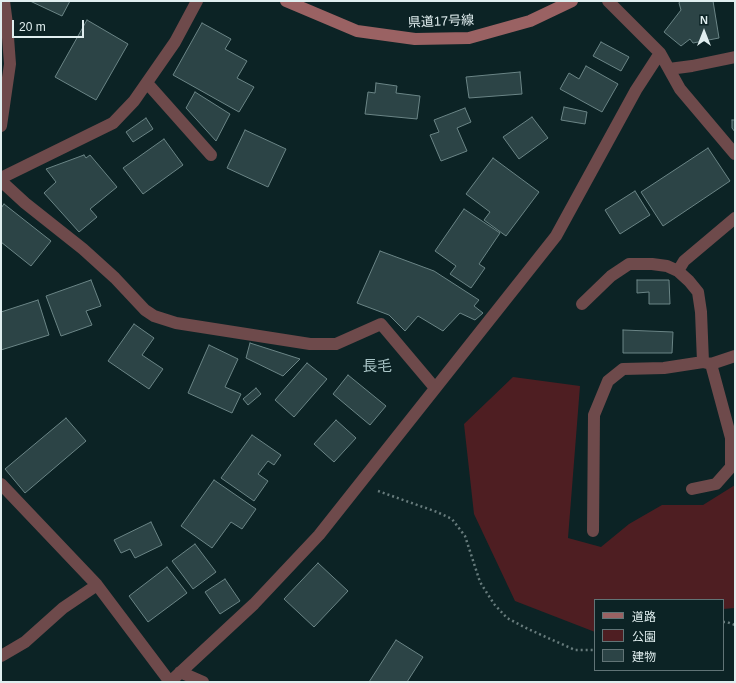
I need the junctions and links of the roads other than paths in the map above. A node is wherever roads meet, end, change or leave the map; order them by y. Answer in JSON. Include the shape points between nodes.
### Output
{"nodes":[{"id":1,"x":4,"y":1,"type":"edge"},
{"id":2,"x":197,"y":1,"type":"edge"},
{"id":3,"x":286,"y":1,"type":"edge"},
{"id":4,"x":572,"y":1,"type":"edge"},
{"id":5,"x":608,"y":1,"type":"edge"},
{"id":6,"x":660,"y":53,"type":"junction"},
{"id":7,"x":735,"y":57,"type":"edge"},
{"id":8,"x":669,"y":69,"type":"junction"},
{"id":9,"x":147,"y":83,"type":"junction"},
{"id":10,"x":1,"y":126,"type":"edge"},
{"id":11,"x":735,"y":154,"type":"edge"},
{"id":12,"x":211,"y":155,"type":"dead end"},
{"id":13,"x":1,"y":178,"type":"edge"},
{"id":14,"x":1,"y":181,"type":"edge"},
{"id":15,"x":735,"y":218,"type":"edge"},
{"id":16,"x":678,"y":271,"type":"junction"},
{"id":17,"x":582,"y":304,"type":"dead end"},
{"id":18,"x":735,"y":356,"type":"edge"},
{"id":19,"x":707,"y":363,"type":"junction"},
{"id":20,"x":435,"y":388,"type":"junction"},
{"id":21,"x":1,"y":484,"type":"edge"},
{"id":22,"x":692,"y":489,"type":"dead end"},
{"id":23,"x":593,"y":531,"type":"dead end"},
{"id":24,"x":97,"y":585,"type":"junction"},
{"id":25,"x":1,"y":656,"type":"edge"},
{"id":26,"x":180,"y":672,"type":"junction"},
{"id":27,"x":170,"y":682,"type":"edge"},
{"id":28,"x":203,"y":682,"type":"edge"}],
"edges":[{"from":1,"to":10,"type":"street","via":[[10,64]]},
{"from":2,"to":9,"type":"street","via":[[176,42]]},
{"from":3,"to":4,"type":"main road","name":"県道17号線","via":[[357,31],[415,40],[469,38],[530,21]]},
{"from":5,"to":6,"type":"street"},
{"from":6,"to":8,"type":"street"},
{"from":6,"to":20,"type":"street","via":[[636,90],[556,236]]},
{"from":7,"to":8,"type":"street"},
{"from":8,"to":11,"type":"street","via":[[680,89]]},
{"from":9,"to":12,"type":"street"},
{"from":9,"to":13,"type":"street","via":[[113,123]]},
{"from":14,"to":20,"type":"street","via":[[83,249],[115,278],[144,310],[154,316],[176,323],[310,344],[336,344],[381,324]]},
{"from":15,"to":16,"type":"street","via":[[684,261]]},
{"from":16,"to":17,"type":"street","via":[[668,266],[629,264],[611,276]]},
{"from":16,"to":19,"type":"street","via":[[698,292]]},
{"from":18,"to":19,"type":"street"},
{"from":19,"to":22,"type":"street","via":[[731,438],[731,467],[716,484]]},
{"from":19,"to":23,"type":"street","via":[[622,369],[608,381],[594,415]]},
{"from":20,"to":26,"type":"street","via":[[319,535],[254,604]]},
{"from":21,"to":24,"type":"street"},
{"from":24,"to":25,"type":"street","via":[[63,608],[25,642]]},
{"from":24,"to":27,"type":"street"},
{"from":26,"to":27,"type":"street"},
{"from":26,"to":28,"type":"street"}]}
